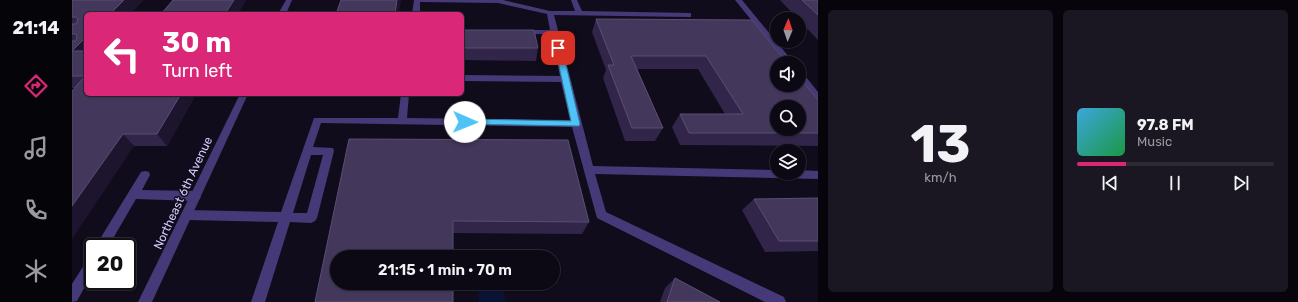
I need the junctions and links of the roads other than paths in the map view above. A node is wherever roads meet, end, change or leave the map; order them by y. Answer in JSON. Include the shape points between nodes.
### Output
{"nodes":[{"id":1,"x":289,"y":0,"type":"edge"},
{"id":2,"x":417,"y":0,"type":"edge"},
{"id":3,"x":422,"y":0,"type":"edge"},
{"id":4,"x":574,"y":0,"type":"edge"},
{"id":5,"x":738,"y":0,"type":"edge"},
{"id":6,"x":283,"y":12,"type":"edge"},
{"id":7,"x":416,"y":12,"type":"edge"},
{"id":8,"x":550,"y":13,"type":"junction"},
{"id":9,"x":578,"y":13,"type":"junction"},
{"id":10,"x":688,"y":15,"type":"dead end"},
{"id":11,"x":516,"y":32,"type":"edge"},
{"id":12,"x":555,"y":32,"type":"junction"},
{"id":13,"x":784,"y":56,"type":"edge"},
{"id":14,"x":464,"y":78,"type":"edge"},
{"id":15,"x":566,"y":79,"type":"junction"},
{"id":16,"x":806,"y":83,"type":"edge"},
{"id":17,"x":243,"y":96,"type":"edge"},
{"id":18,"x":406,"y":96,"type":"edge"},
{"id":19,"x":818,"y":98,"type":"edge"},
{"id":20,"x":402,"y":121,"type":"junction"},
{"id":21,"x":576,"y":124,"type":"junction"},
{"id":22,"x":307,"y":151,"type":"junction"},
{"id":23,"x":589,"y":170,"type":"junction"},
{"id":24,"x":818,"y":175,"type":"edge"},
{"id":25,"x":145,"y":176,"type":"dead end"},
{"id":26,"x":134,"y":194,"type":"junction"},
{"id":27,"x":196,"y":196,"type":"junction"},
{"id":28,"x":187,"y":215,"type":"junction"},
{"id":29,"x":285,"y":218,"type":"junction"},
{"id":30,"x":107,"y":238,"type":"edge"},
{"id":31,"x":84,"y":276,"type":"edge"},
{"id":32,"x":72,"y":296,"type":"edge"},
{"id":33,"x":146,"y":302,"type":"edge"},
{"id":34,"x":258,"y":302,"type":"edge"},
{"id":35,"x":779,"y":302,"type":"edge"}],
"edges":[{"from":1,"to":6,"type":"street"},
{"from":2,"to":7,"type":"street"},
{"from":3,"to":8,"type":"street","via":[[498,1]]},
{"from":4,"to":9,"type":"street"},
{"from":5,"to":13,"type":"street"},
{"from":8,"to":9,"type":"street"},
{"from":8,"to":12,"type":"street"},
{"from":9,"to":10,"type":"street"},
{"from":11,"to":12,"type":"street"},
{"from":12,"to":15,"type":"street"},
{"from":14,"to":15,"type":"street"},
{"from":15,"to":21,"type":"street"},
{"from":16,"to":19,"type":"street"},
{"from":17,"to":27,"type":"street","name":"Northeast 6th Avenue"},
{"from":18,"to":20,"type":"street"},
{"from":20,"to":21,"type":"street"},
{"from":20,"to":22,"type":"street","via":[[317,120]]},
{"from":21,"to":23,"type":"street"},
{"from":22,"to":29,"type":"street"},
{"from":22,"to":29,"type":"street","via":[[329,152],[311,218]]},
{"from":23,"to":24,"type":"street"},
{"from":23,"to":35,"type":"street","via":[[600,214]]},
{"from":25,"to":26,"type":"street"},
{"from":26,"to":27,"type":"street"},
{"from":26,"to":30,"type":"street"},
{"from":27,"to":28,"type":"street","name":"Northeast 6th Avenue"},
{"from":28,"to":29,"type":"street"},
{"from":28,"to":33,"type":"street","name":"Northeast 6th Avenue"},
{"from":29,"to":34,"type":"street"},
{"from":31,"to":32,"type":"street"}]}
